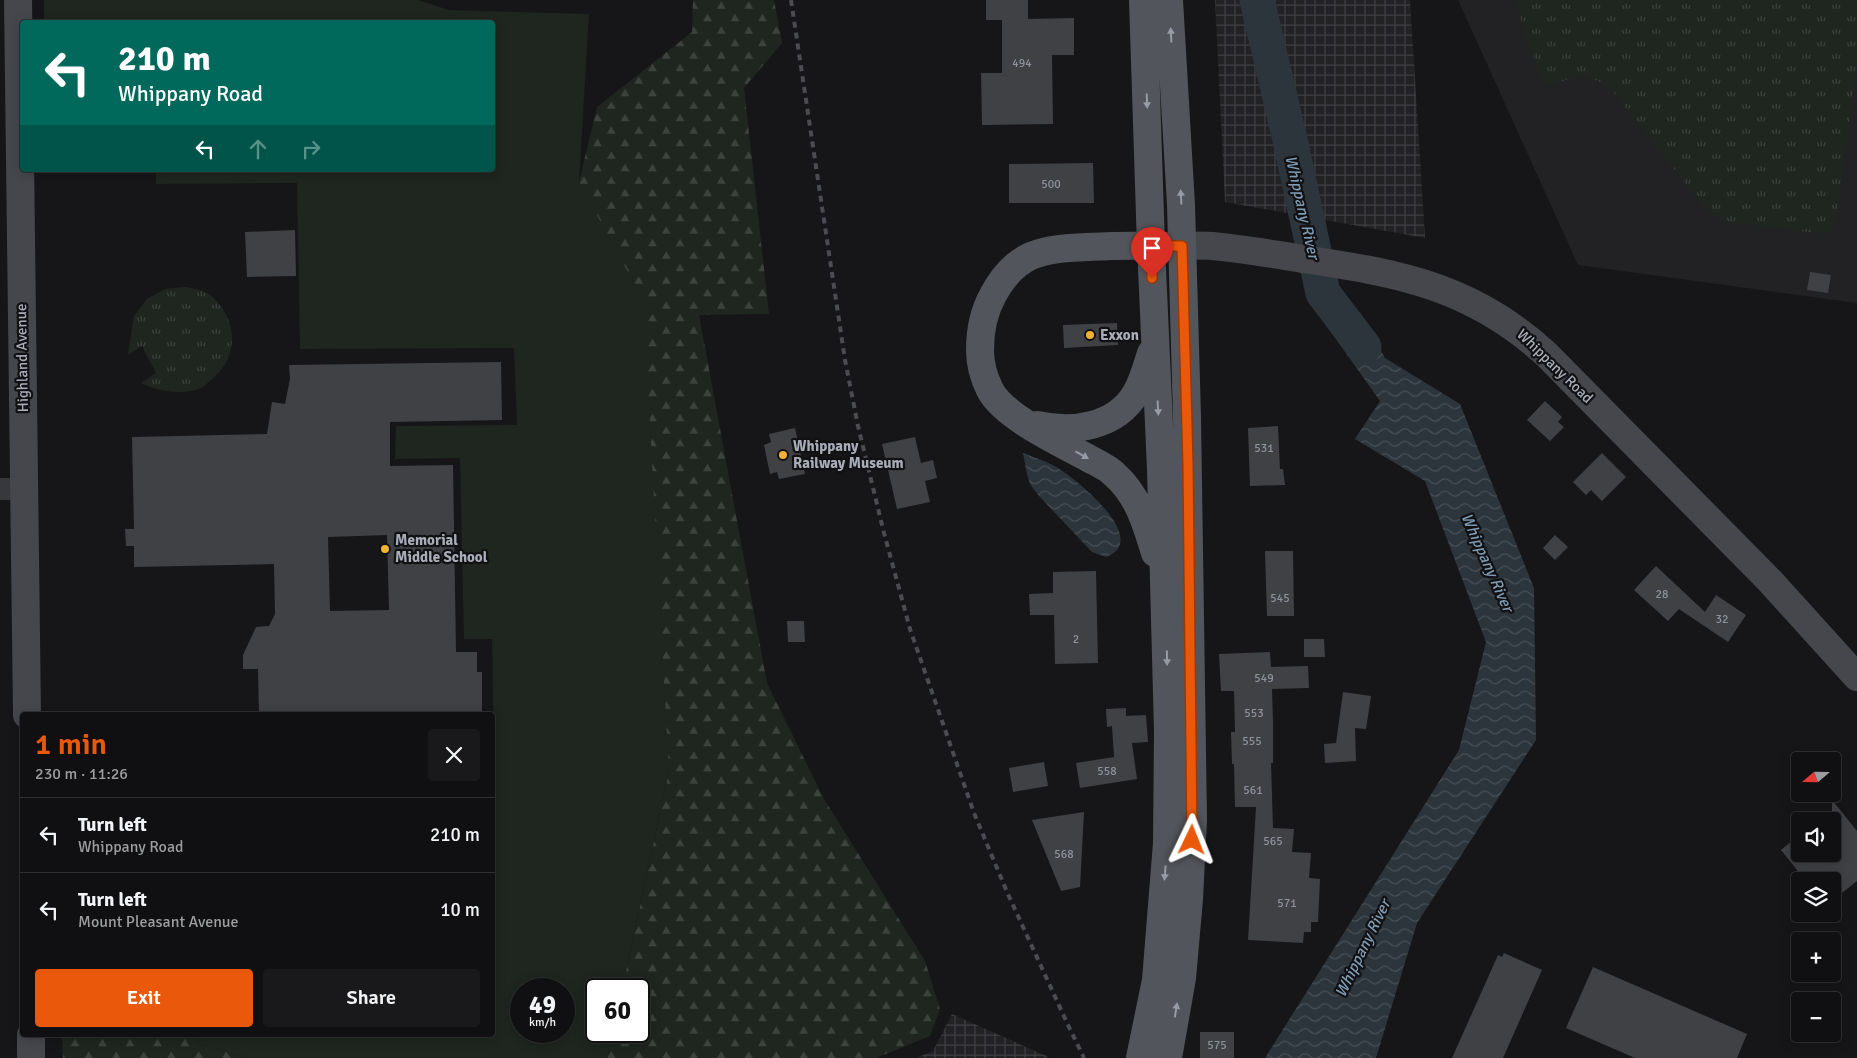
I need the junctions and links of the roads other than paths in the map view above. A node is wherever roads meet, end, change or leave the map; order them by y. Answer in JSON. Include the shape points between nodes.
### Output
{"nodes":[{"id":1,"x":18,"y":0,"type":"edge"},
{"id":2,"x":1143,"y":0,"type":"edge"},
{"id":3,"x":1169,"y":0,"type":"edge"},
{"id":4,"x":1151,"y":246,"type":"junction"},
{"id":5,"x":1182,"y":246,"type":"junction"},
{"id":6,"x":1155,"y":342,"type":"junction"},
{"id":7,"x":1024,"y":421,"type":"junction"},
{"id":8,"x":12,"y":489,"type":"edge"},
{"id":9,"x":1166,"y":623,"type":"junction"},
{"id":10,"x":1857,"y":677,"type":"edge"},
{"id":11,"x":27,"y":712,"type":"edge"},
{"id":12,"x":31,"y":1037,"type":"edge"},
{"id":13,"x":31,"y":1058,"type":"edge"},
{"id":14,"x":1140,"y":1058,"type":"edge"},
{"id":15,"x":1168,"y":1058,"type":"edge"}],
"edges":[{"from":1,"to":8,"type":"main road","name":"Highland Avenue"},
{"from":2,"to":4,"type":"main road","one_way":true},
{"from":5,"to":3,"type":"main road","one_way":true},
{"from":4,"to":5,"type":"main road","name":"Whippany Road"},
{"from":4,"to":6,"type":"main road"},
{"from":4,"to":7,"type":"main road","via":[[1052,249],[1027,258],[1006,274],[986,308],[980,333],[980,359],[990,391]]},
{"from":5,"to":10,"type":"main road","name":"Whippany Road","via":[[1212,246],[1387,273],[1462,297],[1497,315],[1529,338],[1770,581]]},
{"from":15,"to":5,"type":"main road","one_way":true,"via":[[1182,978],[1193,820]]},
{"from":6,"to":7,"type":"main road","via":[[1137,392],[1120,412],[1109,419],[1084,427],[1054,429]]},
{"from":6,"to":9,"type":"main road","one_way":true},
{"from":7,"to":9,"type":"main road","one_way":true,"via":[[1113,473],[1132,492],[1143,514],[1157,559]]},
{"from":8,"to":11,"type":"main road","name":"Highland Avenue"},
{"from":9,"to":14,"type":"main road","one_way":true,"via":[[1167,843],[1156,980]]},
{"from":12,"to":13,"type":"main road"}]}
